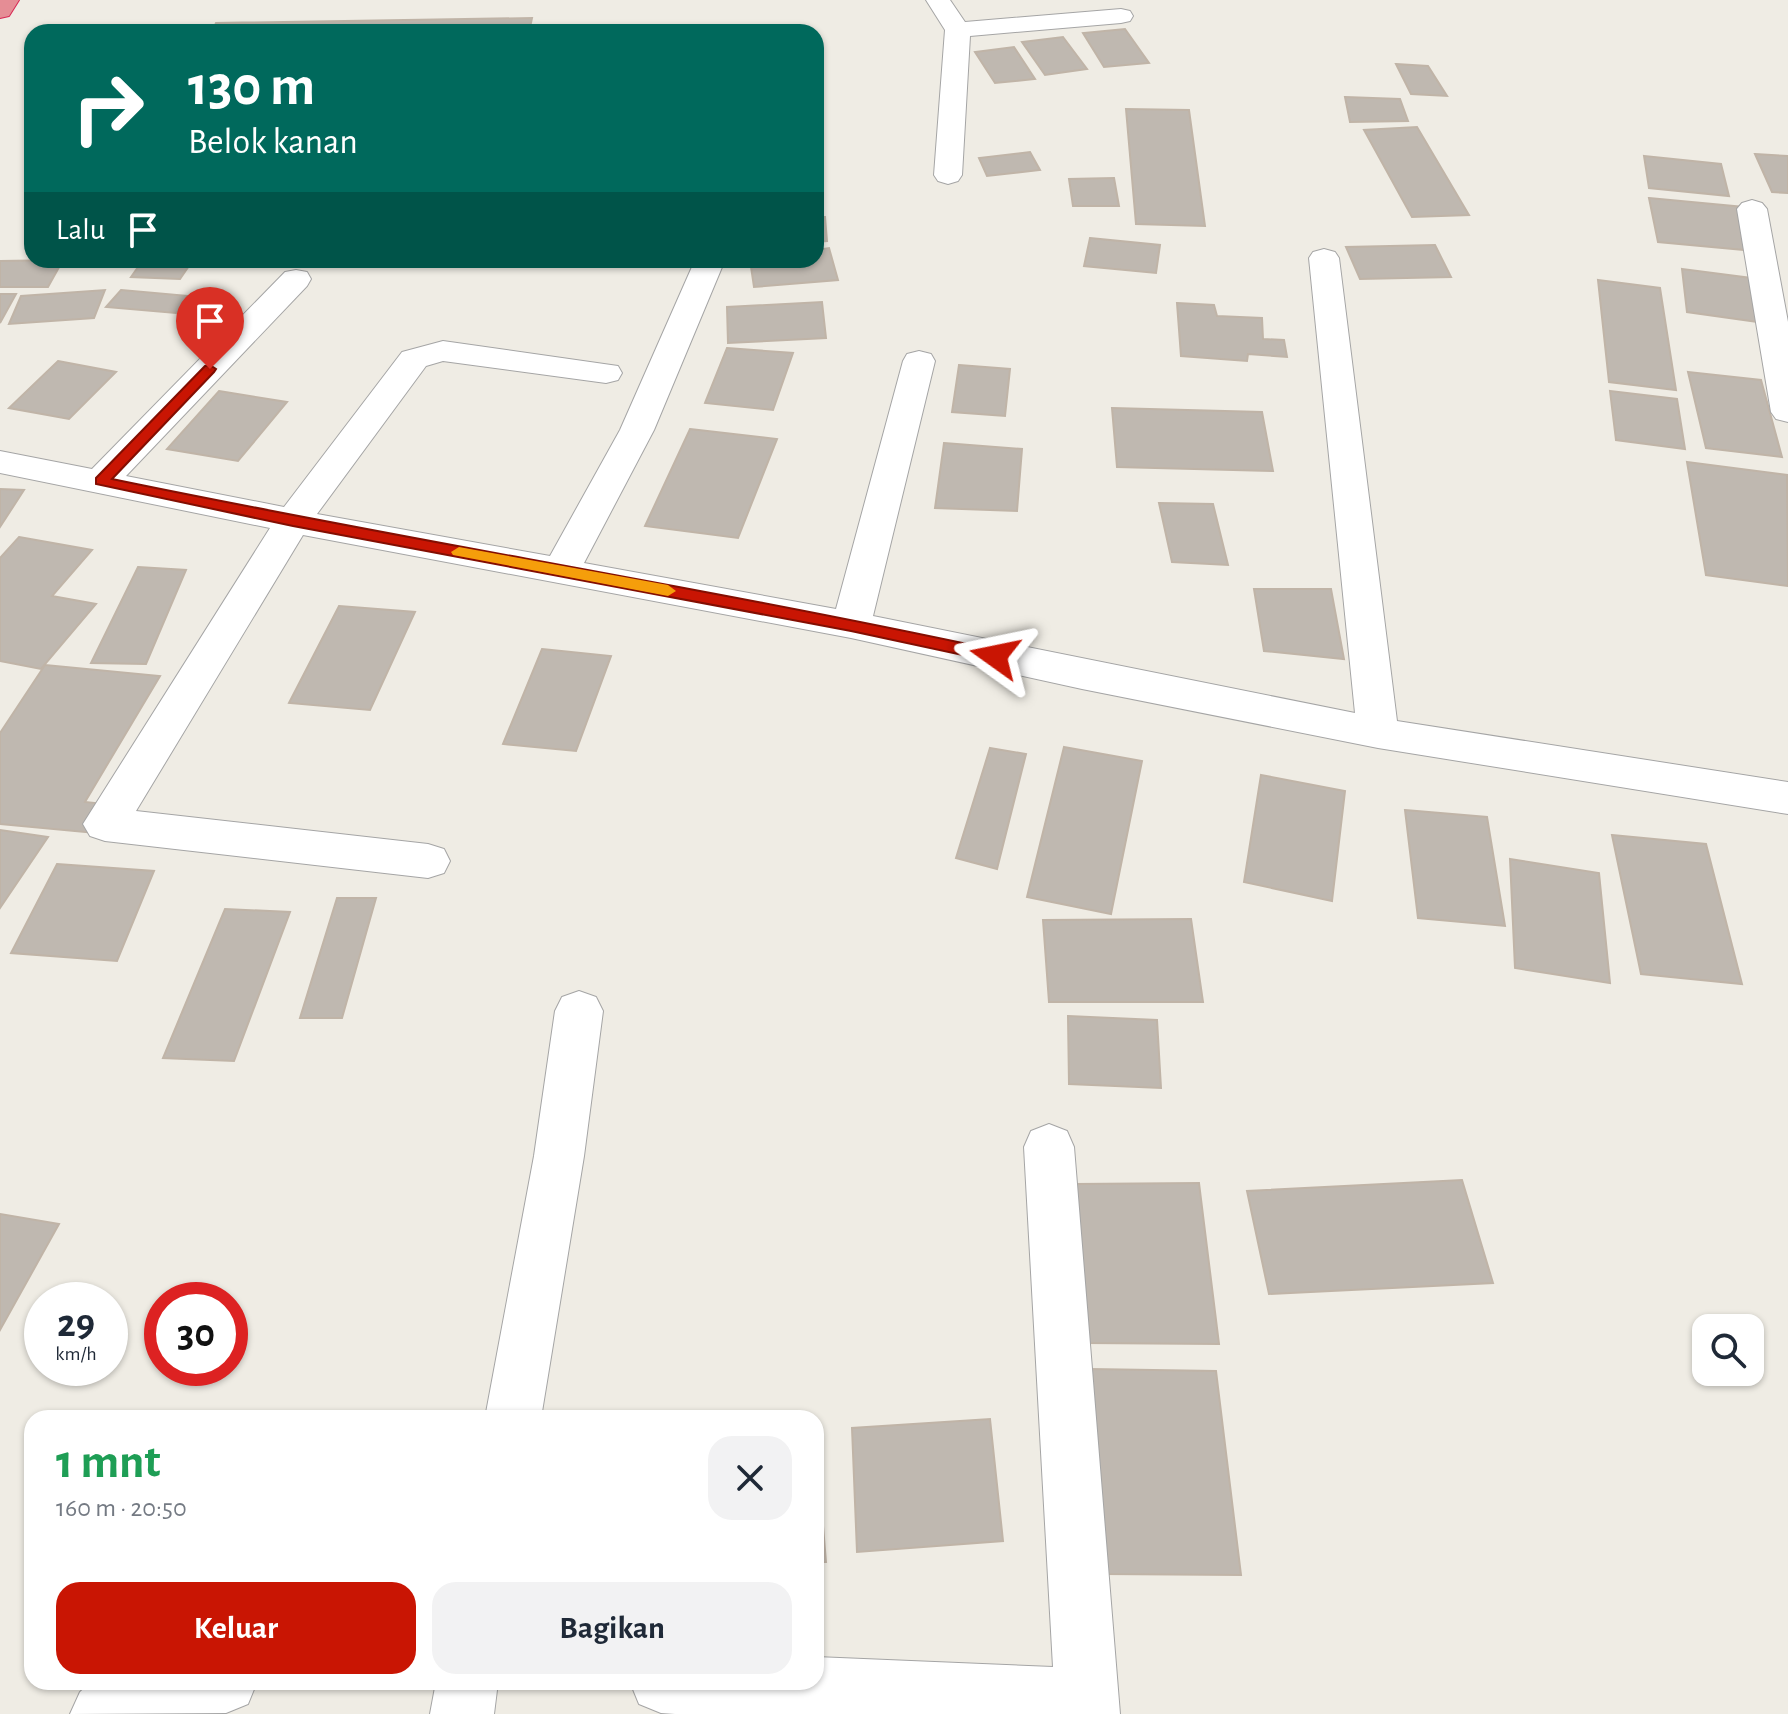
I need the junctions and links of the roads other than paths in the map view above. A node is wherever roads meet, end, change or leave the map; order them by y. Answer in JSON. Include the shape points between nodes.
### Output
{"nodes":[{"id":1,"x":7,"y":0,"type":"edge"},
{"id":2,"x":938,"y":0,"type":"edge"},
{"id":3,"x":0,"y":11,"type":"edge"},
{"id":4,"x":1121,"y":16,"type":"dead end"},
{"id":5,"x":958,"y":30,"type":"junction"},
{"id":6,"x":948,"y":175,"type":"dead end"},
{"id":7,"x":1752,"y":209,"type":"dead end"},
{"id":8,"x":1324,"y":258,"type":"dead end"},
{"id":9,"x":707,"y":268,"type":"edge"},
{"id":10,"x":296,"y":279,"type":"dead end"},
{"id":11,"x":919,"y":361,"type":"dead end"},
{"id":12,"x":606,"y":373,"type":"dead end"},
{"id":13,"x":1788,"y":412,"type":"edge"},
{"id":14,"x":0,"y":462,"type":"edge"},
{"id":15,"x":101,"y":481,"type":"junction"},
{"id":16,"x":293,"y":521,"type":"junction"},
{"id":17,"x":561,"y":571,"type":"junction"},
{"id":18,"x":851,"y":625,"type":"junction"},
{"id":19,"x":1378,"y":733,"type":"junction"},
{"id":20,"x":1788,"y":798,"type":"edge"},
{"id":21,"x":428,"y":861,"type":"dead end"},
{"id":22,"x":579,"y":1011,"type":"dead end"},
{"id":23,"x":1049,"y":1147,"type":"dead end"},
{"id":24,"x":514,"y":1410,"type":"edge"},
{"id":25,"x":140,"y":1690,"type":"edge"},
{"id":26,"x":466,"y":1690,"type":"edge"},
{"id":27,"x":798,"y":1690,"type":"edge"},
{"id":28,"x":1088,"y":1707,"type":"edge"},
{"id":29,"x":102,"y":1714,"type":"edge"},
{"id":30,"x":462,"y":1714,"type":"edge"}],
"edges":[{"from":1,"to":3,"type":"highway"},
{"from":2,"to":5,"type":"street"},
{"from":4,"to":5,"type":"street"},
{"from":5,"to":6,"type":"street"},
{"from":7,"to":13,"type":"street"},
{"from":8,"to":19,"type":"street"},
{"from":9,"to":17,"type":"street","via":[[637,430]]},
{"from":10,"to":15,"type":"street"},
{"from":11,"to":18,"type":"street"},
{"from":12,"to":16,"type":"street","via":[[443,351],[424,354],[414,359]]},
{"from":14,"to":15,"type":"street"},
{"from":15,"to":16,"type":"street"},
{"from":16,"to":17,"type":"street"},
{"from":16,"to":21,"type":"street","via":[[105,824]]},
{"from":17,"to":18,"type":"street"},
{"from":18,"to":19,"type":"street"},
{"from":19,"to":20,"type":"street"},
{"from":22,"to":24,"type":"street"},
{"from":23,"to":28,"type":"street"},
{"from":25,"to":29,"type":"street"},
{"from":26,"to":30,"type":"street"},
{"from":27,"to":28,"type":"street"}]}
